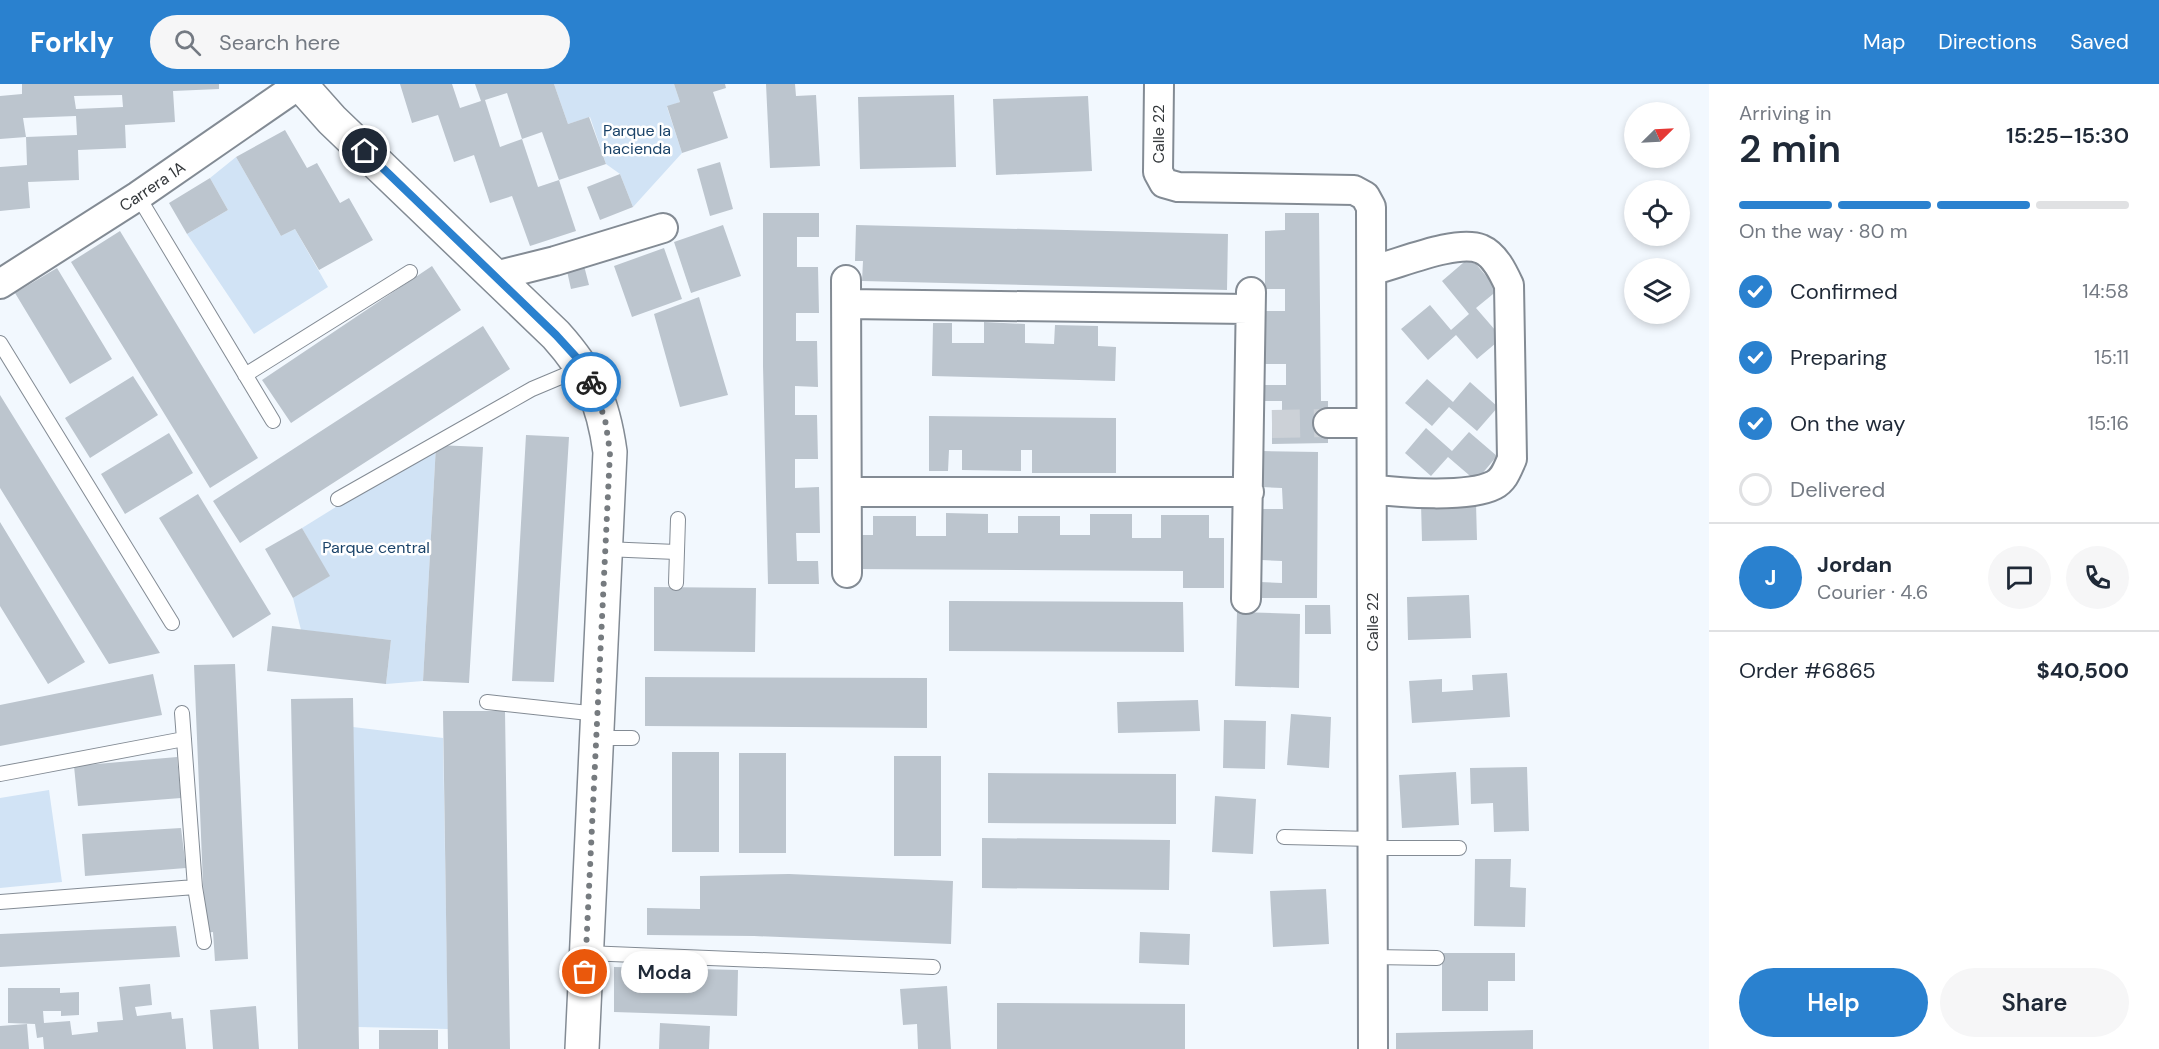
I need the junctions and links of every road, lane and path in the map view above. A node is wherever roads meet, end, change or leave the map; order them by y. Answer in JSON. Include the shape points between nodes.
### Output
{"nodes":[{"id":1,"x":300,"y":84,"type":"edge"},
{"id":2,"x":1159,"y":84,"type":"edge"},
{"id":3,"x":138,"y":196,"type":"junction"},
{"id":4,"x":663,"y":228,"type":"dead end"},
{"id":5,"x":1373,"y":270,"type":"junction"},
{"id":6,"x":410,"y":272,"type":"dead end"},
{"id":7,"x":495,"y":276,"type":"junction"},
{"id":8,"x":0,"y":284,"type":"edge"},
{"id":9,"x":0,"y":343,"type":"edge"},
{"id":10,"x":584,"y":368,"type":"junction"},
{"id":11,"x":245,"y":375,"type":"junction"},
{"id":12,"x":273,"y":421,"type":"dead end"},
{"id":13,"x":1328,"y":423,"type":"tunnel mouth"},
{"id":14,"x":1371,"y":423,"type":"junction"},
{"id":15,"x":1372,"y":489,"type":"junction"},
{"id":16,"x":848,"y":492,"type":"junction"},
{"id":17,"x":1249,"y":492,"type":"junction"},
{"id":18,"x":338,"y":499,"type":"dead end"},
{"id":19,"x":678,"y":519,"type":"dead end"},
{"id":20,"x":605,"y":549,"type":"junction"},
{"id":21,"x":676,"y":552,"type":"junction"},
{"id":22,"x":847,"y":573,"type":"dead end"},
{"id":23,"x":676,"y":583,"type":"dead end"},
{"id":24,"x":1246,"y":599,"type":"dead end"},
{"id":25,"x":172,"y":623,"type":"dead end"},
{"id":26,"x":487,"y":702,"type":"dead end"},
{"id":27,"x":182,"y":712,"type":"dead end"},
{"id":28,"x":597,"y":726,"type":"junction"},
{"id":29,"x":632,"y":738,"type":"dead end"},
{"id":30,"x":184,"y":739,"type":"junction"},
{"id":31,"x":0,"y":774,"type":"edge"},
{"id":32,"x":1284,"y":837,"type":"dead end"},
{"id":33,"x":1372,"y":844,"type":"junction"},
{"id":34,"x":1459,"y":848,"type":"dead end"},
{"id":35,"x":195,"y":887,"type":"junction"},
{"id":36,"x":0,"y":902,"type":"edge"},
{"id":37,"x":204,"y":942,"type":"dead end"},
{"id":38,"x":586,"y":953,"type":"junction"},
{"id":39,"x":1372,"y":957,"type":"junction"},
{"id":40,"x":1437,"y":958,"type":"dead end"},
{"id":41,"x":933,"y":967,"type":"dead end"},
{"id":42,"x":582,"y":1049,"type":"edge"},
{"id":43,"x":1373,"y":1049,"type":"edge"}],
"edges":[{"from":1,"to":3,"type":"street","name":"Carrera 1A"},
{"from":1,"to":7,"type":"street","via":[[320,108]]},
{"from":2,"to":5,"type":"street","name":"Calle 22","via":[[1158,172],[1164,183],[1178,187],[1354,190],[1365,196],[1372,213]]},
{"from":3,"to":8,"type":"street","name":"Carrera 1A"},
{"from":3,"to":11,"type":"lane"},
{"from":4,"to":7,"type":"street"},
{"from":5,"to":14,"type":"street","name":"Calle 22"},
{"from":5,"to":15,"type":"street","via":[[1457,247],[1480,249],[1495,260],[1509,285],[1512,459],[1504,478],[1493,486],[1469,492]]},
{"from":6,"to":11,"type":"lane"},
{"from":7,"to":10,"type":"street"},
{"from":9,"to":25,"type":"lane"},
{"from":10,"to":18,"type":"lane","via":[[532,389]]},
{"from":10,"to":20,"type":"street","via":[[605,419],[610,452]]},
{"from":11,"to":12,"type":"lane"},
{"from":13,"to":14,"type":"street"},
{"from":14,"to":15,"type":"street","name":"Calle 22"},
{"from":15,"to":33,"type":"street","name":"Calle 22"},
{"from":16,"to":17,"type":"street"},
{"from":16,"to":17,"type":"street","via":[[846,292],[1250,300],[1260,424]]},
{"from":16,"to":22,"type":"street"},
{"from":17,"to":24,"type":"street"},
{"from":19,"to":21,"type":"lane"},
{"from":20,"to":21,"type":"lane"},
{"from":20,"to":28,"type":"street"},
{"from":21,"to":23,"type":"lane"},
{"from":26,"to":28,"type":"lane"},
{"from":27,"to":30,"type":"lane"},
{"from":28,"to":29,"type":"lane"},
{"from":28,"to":38,"type":"street"},
{"from":30,"to":31,"type":"lane"},
{"from":30,"to":35,"type":"lane"},
{"from":32,"to":33,"type":"lane"},
{"from":33,"to":34,"type":"lane"},
{"from":33,"to":39,"type":"street","name":"Calle 22"},
{"from":35,"to":36,"type":"lane"},
{"from":35,"to":37,"type":"lane"},
{"from":38,"to":41,"type":"lane"},
{"from":38,"to":42,"type":"street"},
{"from":39,"to":40,"type":"lane"},
{"from":39,"to":43,"type":"street","name":"Calle 22"}]}
